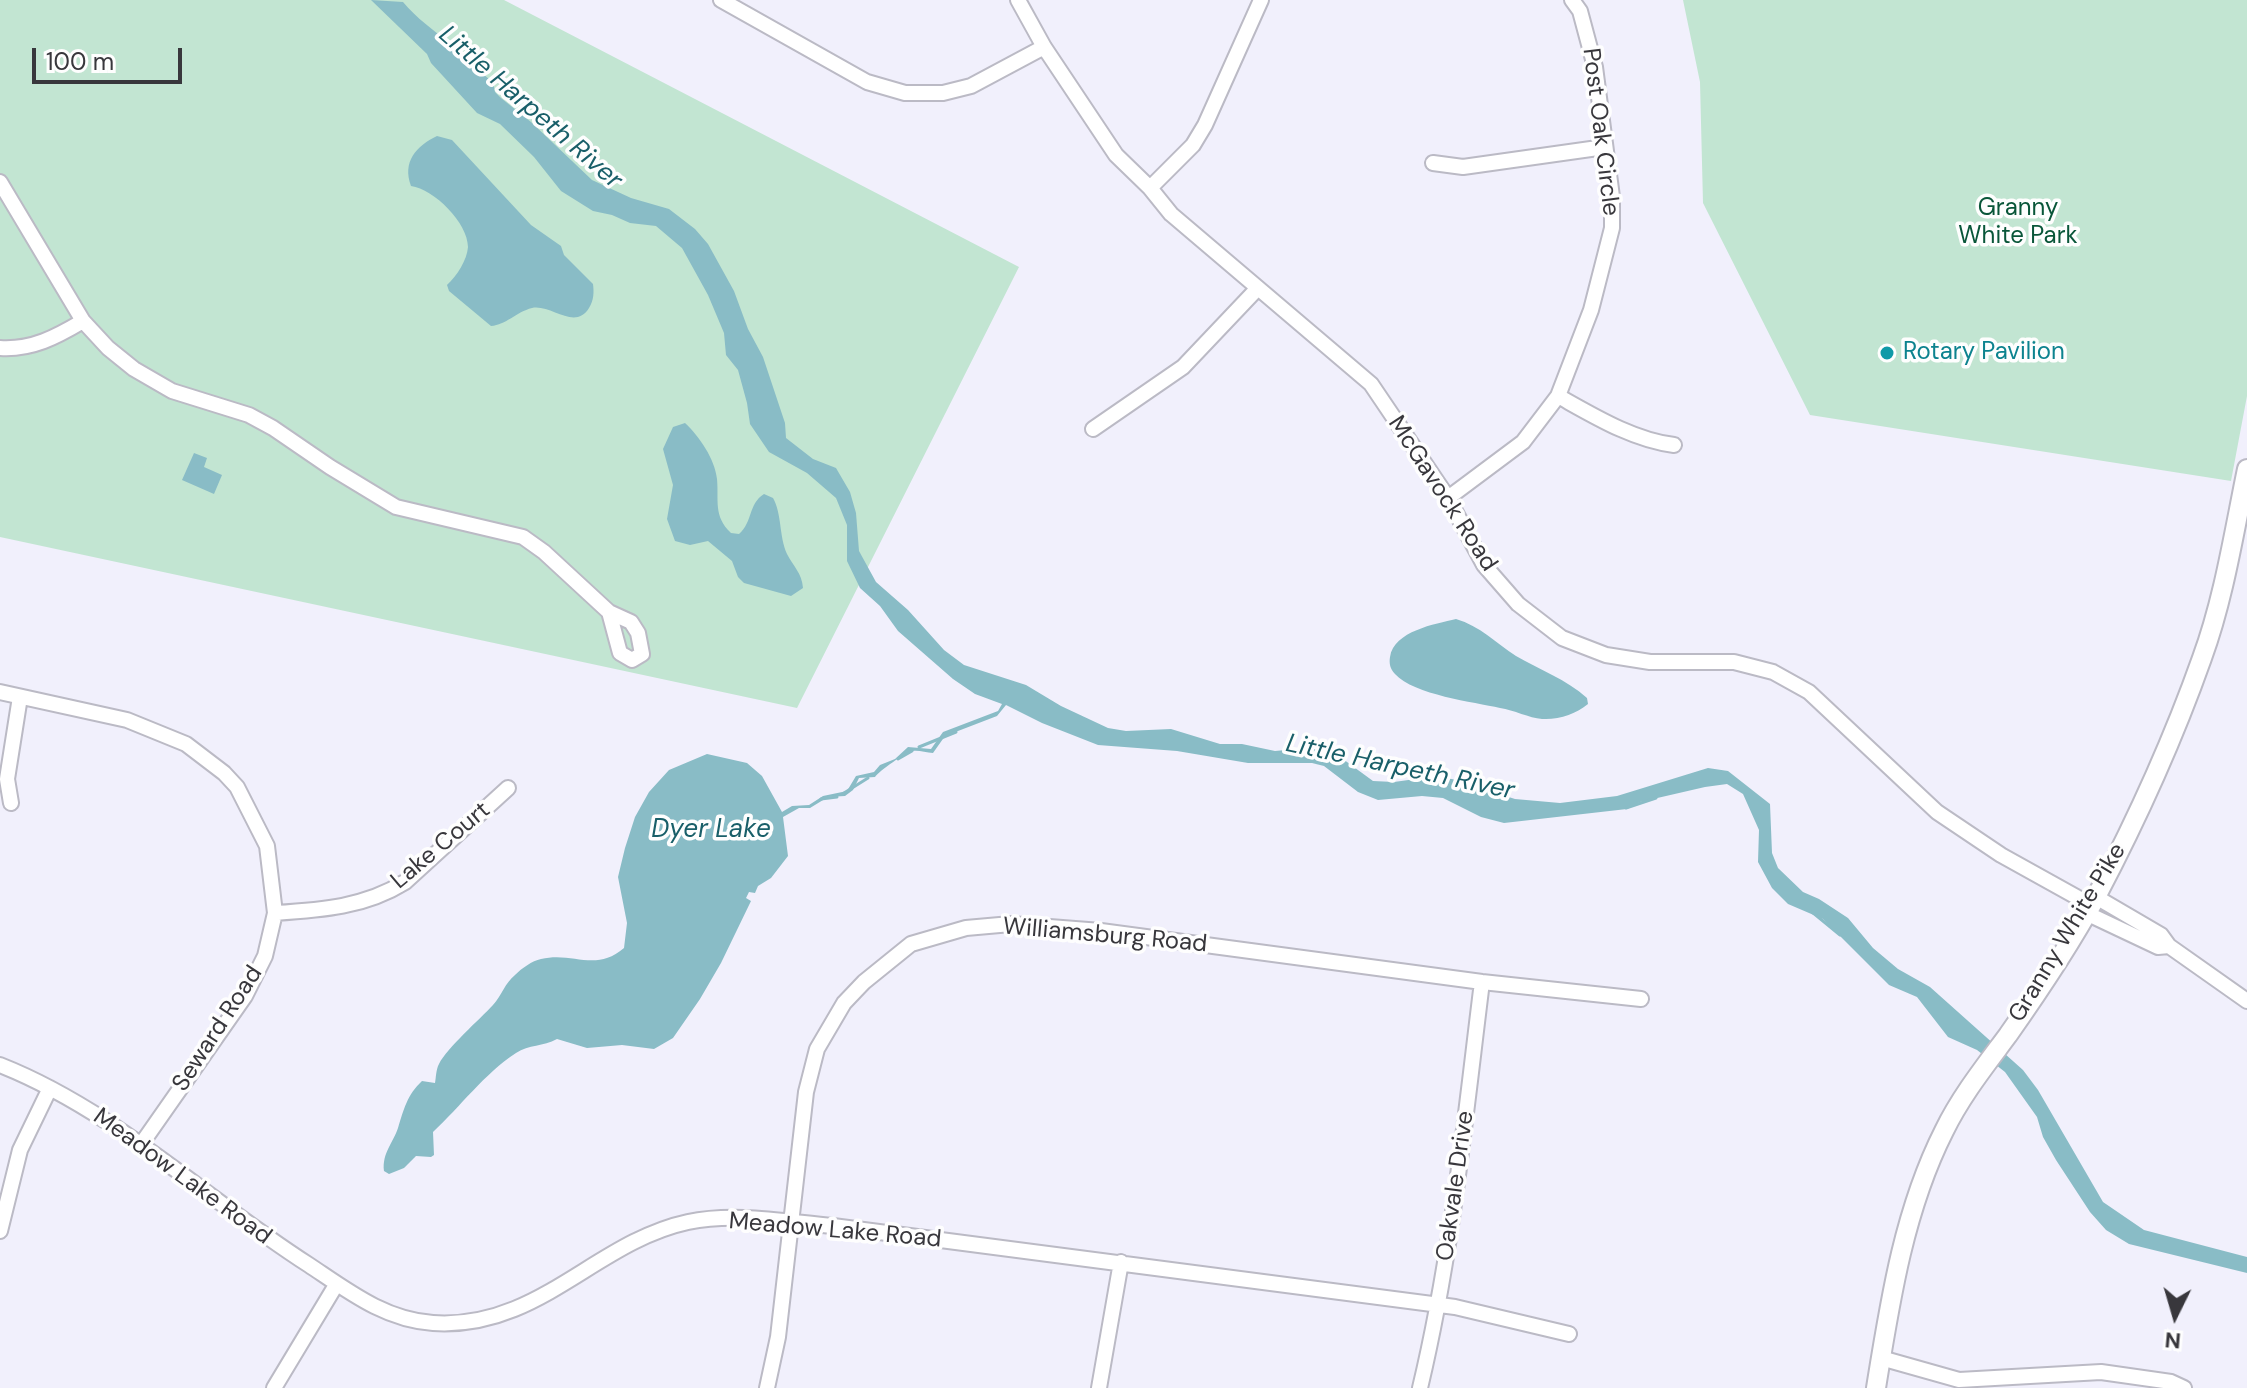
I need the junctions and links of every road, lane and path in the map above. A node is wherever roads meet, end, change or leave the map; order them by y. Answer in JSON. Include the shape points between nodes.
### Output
{"nodes":[{"id":1,"x":721,"y":0,"type":"edge"},
{"id":2,"x":1018,"y":0,"type":"edge"},
{"id":3,"x":1261,"y":0,"type":"edge"},
{"id":4,"x":1572,"y":0,"type":"edge"},
{"id":5,"x":1044,"y":47,"type":"junction"},
{"id":6,"x":1605,"y":147,"type":"junction"},
{"id":7,"x":1433,"y":163,"type":"dead end"},
{"id":8,"x":0,"y":182,"type":"edge"},
{"id":9,"x":1150,"y":188,"type":"junction"},
{"id":10,"x":1257,"y":289,"type":"junction"},
{"id":11,"x":83,"y":321,"type":"junction"},
{"id":12,"x":0,"y":348,"type":"edge"},
{"id":13,"x":1558,"y":396,"type":"junction"},
{"id":14,"x":1093,"y":429,"type":"dead end"},
{"id":15,"x":1674,"y":445,"type":"dead end"},
{"id":16,"x":2247,"y":469,"type":"edge"},
{"id":17,"x":1448,"y":498,"type":"junction"},
{"id":18,"x":609,"y":612,"type":"dead end"},
{"id":19,"x":0,"y":692,"type":"edge"},
{"id":20,"x":20,"y":697,"type":"junction"},
{"id":21,"x":508,"y":788,"type":"dead end"},
{"id":22,"x":11,"y":803,"type":"dead end"},
{"id":23,"x":2091,"y":905,"type":"junction"},
{"id":24,"x":275,"y":913,"type":"junction"},
{"id":25,"x":1482,"y":982,"type":"junction"},
{"id":26,"x":1641,"y":999,"type":"dead end"},
{"id":27,"x":2247,"y":1001,"type":"edge"},
{"id":28,"x":0,"y":1065,"type":"edge"},
{"id":29,"x":50,"y":1088,"type":"junction"},
{"id":30,"x":140,"y":1146,"type":"junction"},
{"id":31,"x":791,"y":1223,"type":"junction"},
{"id":32,"x":0,"y":1231,"type":"edge"},
{"id":33,"x":1121,"y":1262,"type":"junction"},
{"id":34,"x":336,"y":1285,"type":"junction"},
{"id":35,"x":1439,"y":1305,"type":"junction"},
{"id":36,"x":1569,"y":1334,"type":"dead end"},
{"id":37,"x":1881,"y":1358,"type":"junction"},
{"id":38,"x":274,"y":1388,"type":"edge"},
{"id":39,"x":767,"y":1388,"type":"edge"},
{"id":40,"x":1099,"y":1388,"type":"edge"},
{"id":41,"x":1420,"y":1388,"type":"edge"},
{"id":42,"x":1876,"y":1388,"type":"edge"},
{"id":43,"x":2184,"y":1388,"type":"edge"}],
"edges":[{"from":1,"to":5,"type":"street","via":[[867,82],[905,93],[943,93],[971,86]]},
{"from":2,"to":5,"type":"street","name":"McGavock Road"},
{"from":3,"to":9,"type":"street","via":[[1205,125],[1193,145]]},
{"from":4,"to":6,"type":"street","name":"Post Oak Circle","via":[[1595,67]]},
{"from":5,"to":9,"type":"street","name":"McGavock Road","via":[[1116,155]]},
{"from":6,"to":7,"type":"street","via":[[1463,167]]},
{"from":6,"to":13,"type":"street","name":"Post Oak Circle","via":[[1612,228],[1591,310]]},
{"from":8,"to":11,"type":"street"},
{"from":9,"to":10,"type":"street","name":"McGavock Road","via":[[1171,214]]},
{"from":10,"to":14,"type":"street","via":[[1183,367]]},
{"from":10,"to":17,"type":"street","name":"McGavock Road","via":[[1371,384]]},
{"from":11,"to":12,"type":"street","via":[[45,342]]},
{"from":11,"to":18,"type":"street","via":[[147,378],[249,415],[396,507],[523,537]]},
{"from":13,"to":15,"type":"street","via":[[1625,430]]},
{"from":13,"to":17,"type":"street","name":"Post Oak Circle","via":[[1523,442]]},
{"from":16,"to":23,"type":"main road","name":"Granny White Pike","via":[[2203,656],[2137,814]]},
{"from":17,"to":23,"type":"street","name":"McGavock Road","via":[[1484,565],[1518,604],[1562,638],[1606,655],[1650,662],[1734,662],[1773,672],[1809,692],[1937,812]]},
{"from":19,"to":20,"type":"street","name":"Seward Road"},
{"from":20,"to":22,"type":"street","via":[[7,779]]},
{"from":20,"to":24,"type":"street","name":"Seward Road","via":[[161,732],[224,773],[237,787],[267,846]]},
{"from":21,"to":24,"type":"street","name":"Lake Court","via":[[391,891],[336,909]]},
{"from":23,"to":27,"type":"street","name":"McGavock Road","via":[[2161,935]]},
{"from":23,"to":37,"type":"main road","name":"Granny White Pike","via":[[1944,1130],[1902,1250]]},
{"from":24,"to":30,"type":"street","name":"Seward Road","via":[[265,956],[245,996]]},
{"from":25,"to":26,"type":"street","name":"Williamsburg Road"},
{"from":25,"to":31,"type":"street","name":"Williamsburg Road","via":[[1101,931],[1011,924],[966,928],[911,944],[844,1003],[817,1049],[806,1092]]},
{"from":25,"to":35,"type":"street","name":"Oakvale Drive"},
{"from":28,"to":29,"type":"street","name":"Meadow Lake Road"},
{"from":29,"to":30,"type":"street","name":"Meadow Lake Road"},
{"from":29,"to":32,"type":"street","via":[[20,1150]]},
{"from":30,"to":34,"type":"street","name":"Meadow Lake Road"},
{"from":31,"to":33,"type":"street","name":"Meadow Lake Road"},
{"from":31,"to":34,"type":"street","name":"Meadow Lake Road","via":[[736,1218],[689,1222],[615,1252],[517,1310],[472,1322],[436,1323],[387,1313]]},
{"from":31,"to":39,"type":"street","name":"Williamsburg Road"},
{"from":33,"to":35,"type":"street","name":"Meadow Lake Road"},
{"from":33,"to":40,"type":"street"},
{"from":34,"to":38,"type":"street"},
{"from":35,"to":36,"type":"street","name":"Meadow Lake Road"},
{"from":35,"to":41,"type":"street","name":"Oakvale Drive"},
{"from":37,"to":42,"type":"main road","name":"Granny White Pike"},
{"from":37,"to":43,"type":"street","via":[[1959,1380],[2101,1372]]}]}
